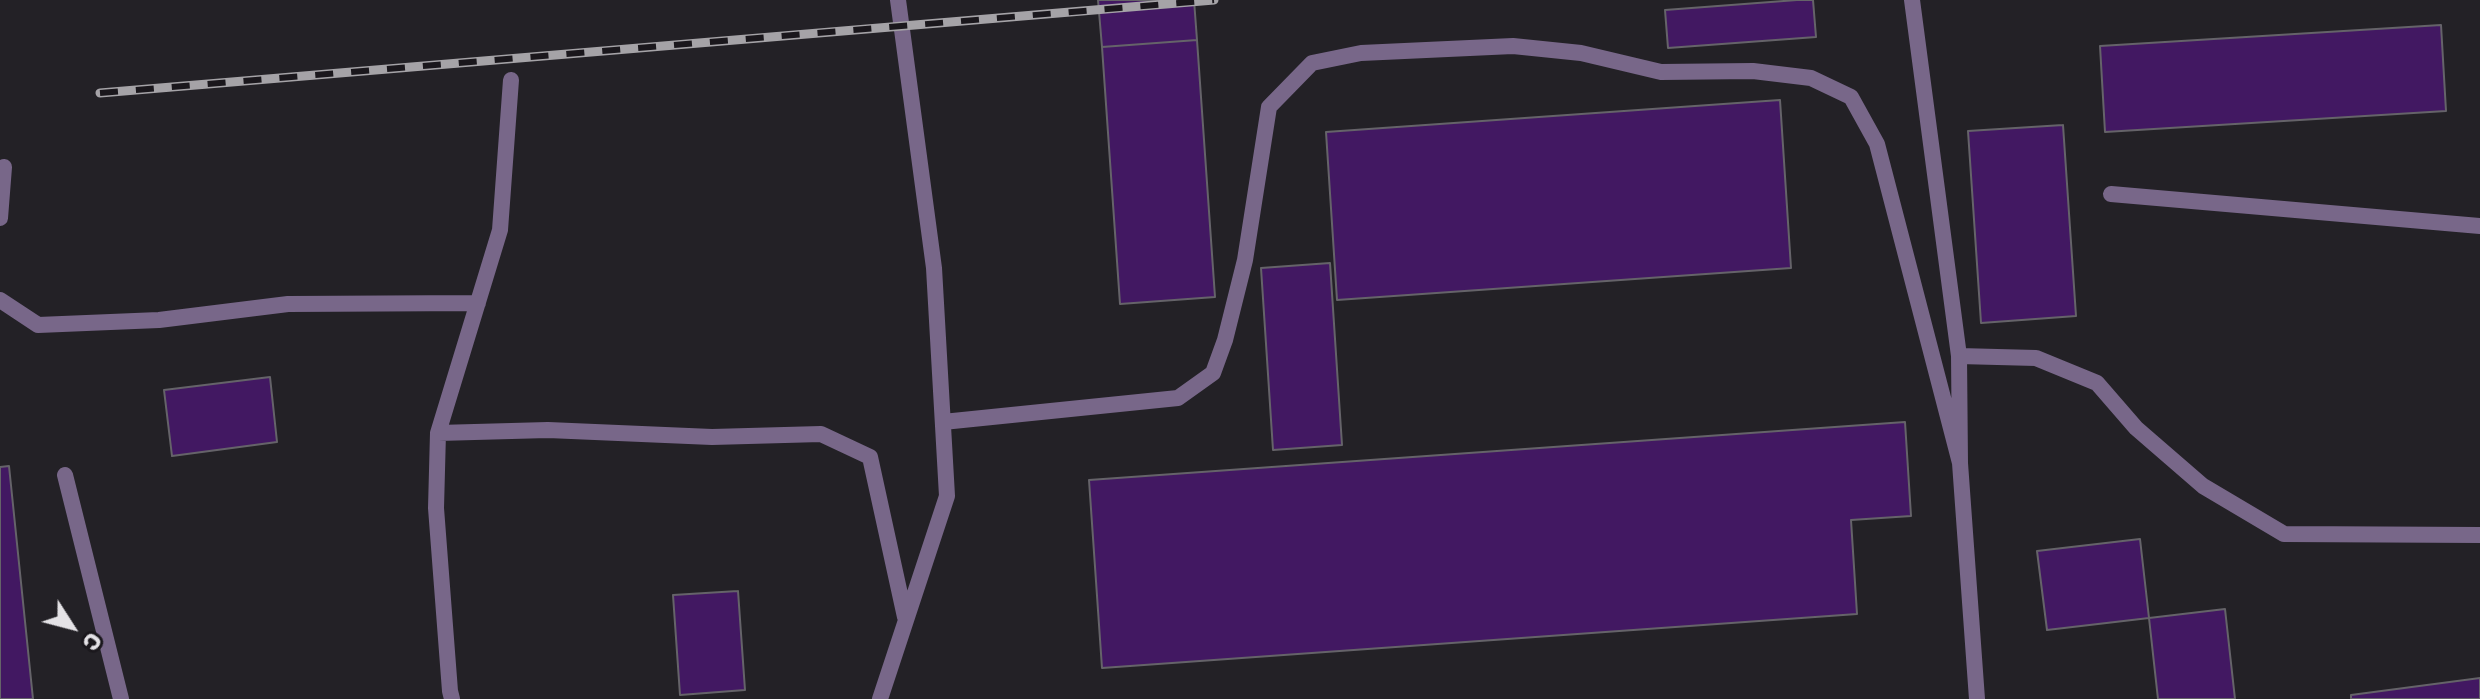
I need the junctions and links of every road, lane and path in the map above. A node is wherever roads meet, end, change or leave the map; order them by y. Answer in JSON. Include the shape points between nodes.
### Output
{"nodes":[{"id":1,"x":898,"y":0,"type":"edge"},
{"id":2,"x":1912,"y":0,"type":"edge"},
{"id":3,"x":511,"y":80,"type":"dead end"},
{"id":4,"x":4,"y":167,"type":"dead end"},
{"id":5,"x":2111,"y":194,"type":"dead end"},
{"id":6,"x":0,"y":218,"type":"edge"},
{"id":7,"x":2480,"y":226,"type":"edge"},
{"id":8,"x":0,"y":300,"type":"edge"},
{"id":9,"x":478,"y":303,"type":"junction"},
{"id":10,"x":1959,"y":356,"type":"junction"},
{"id":11,"x":943,"y":422,"type":"junction"},
{"id":12,"x":438,"y":433,"type":"junction"},
{"id":13,"x":1960,"y":463,"type":"junction"},
{"id":14,"x":65,"y":475,"type":"dead end"},
{"id":15,"x":2480,"y":535,"type":"edge"},
{"id":16,"x":906,"y":618,"type":"junction"},
{"id":17,"x":121,"y":699,"type":"edge"},
{"id":18,"x":452,"y":699,"type":"edge"},
{"id":19,"x":880,"y":699,"type":"edge"},
{"id":20,"x":1977,"y":699,"type":"edge"}],
"edges":[{"from":1,"to":11,"type":"lane","via":[[934,268]]},
{"from":2,"to":10,"type":"lane"},
{"from":3,"to":9,"type":"lane","via":[[500,230]]},
{"from":4,"to":6,"type":"lane"},
{"from":5,"to":7,"type":"lane"},
{"from":8,"to":9,"type":"lane","via":[[38,325],[159,320],[288,304]]},
{"from":9,"to":12,"type":"lane"},
{"from":10,"to":13,"type":"lane"},
{"from":10,"to":15,"type":"lane","via":[[2036,358],[2097,383],[2136,428],[2203,486],[2284,534]]},
{"from":11,"to":13,"type":"lane","via":[[1178,398],[1213,373],[1225,340],[1245,260],[1269,107],[1312,63],[1361,53],[1513,46],[1581,53],[1661,72],[1753,71],[1811,78],[1851,97],[1877,144]]},
{"from":11,"to":16,"type":"lane","via":[[947,496]]},
{"from":12,"to":16,"type":"lane","via":[[821,434],[870,457]]},
{"from":12,"to":18,"type":"lane","via":[[436,508]]},
{"from":13,"to":20,"type":"lane"},
{"from":14,"to":17,"type":"lane"},
{"from":16,"to":19,"type":"lane"}]}
